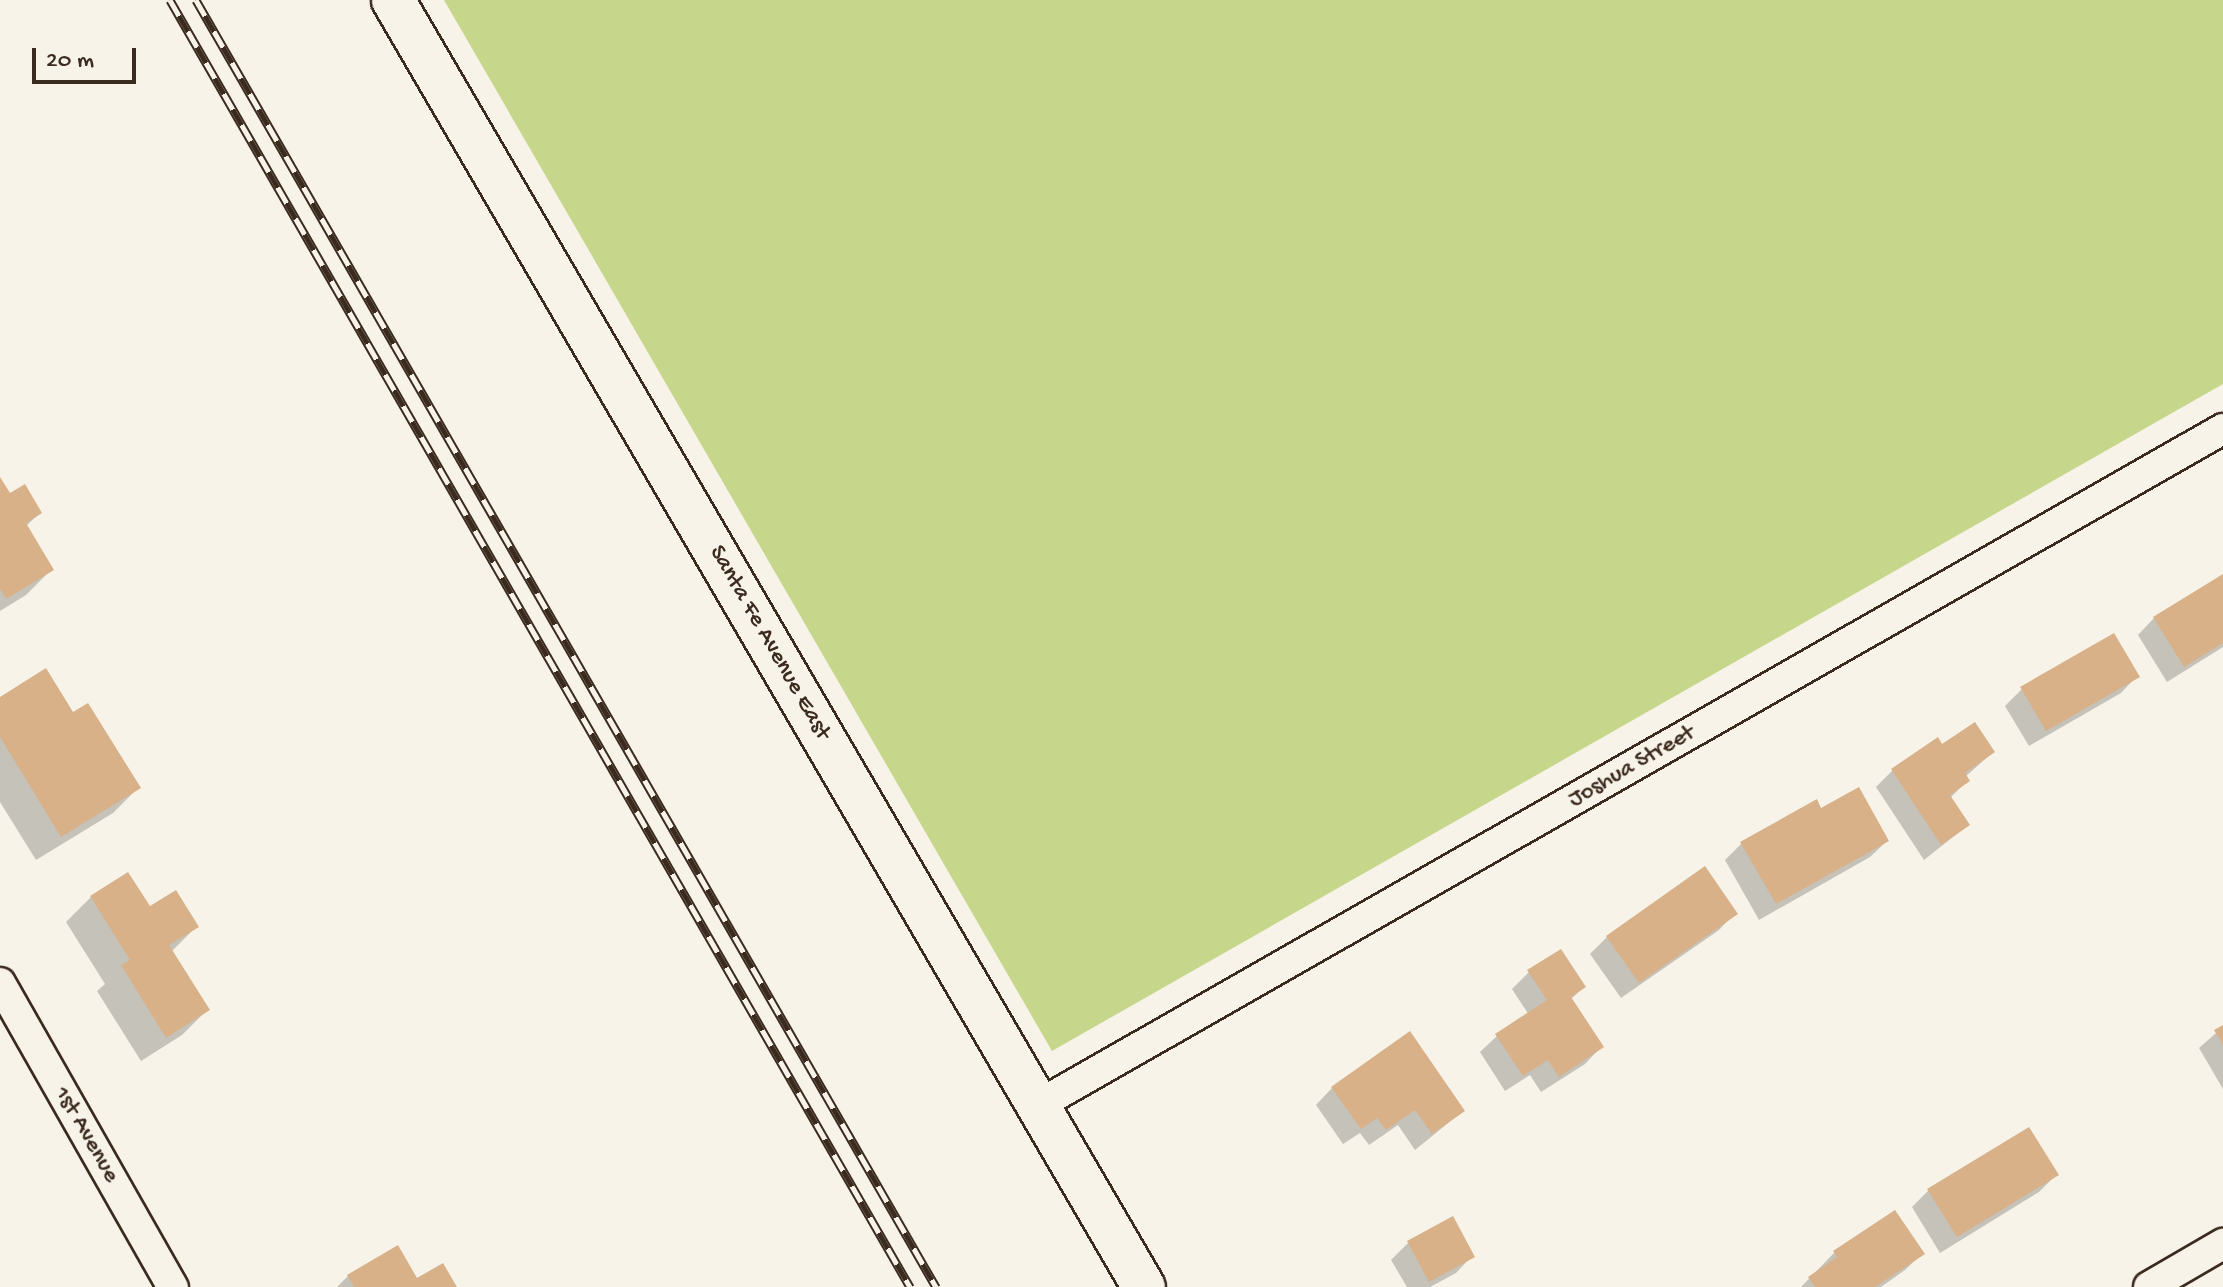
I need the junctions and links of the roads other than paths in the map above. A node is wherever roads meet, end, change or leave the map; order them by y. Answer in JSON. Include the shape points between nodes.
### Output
{"nodes":[{"id":1,"x":393,"y":0,"type":"edge"},
{"id":2,"x":2223,"y":429,"type":"edge"},
{"id":3,"x":0,"y":983,"type":"edge"},
{"id":4,"x":1040,"y":1104,"type":"junction"},
{"id":5,"x":2223,"y":1244,"type":"edge"},
{"id":6,"x":173,"y":1287,"type":"edge"},
{"id":7,"x":1144,"y":1287,"type":"edge"},
{"id":8,"x":2149,"y":1287,"type":"edge"}],
"edges":[{"from":1,"to":4,"type":"street","name":"Santa Fe Avenue East"},
{"from":2,"to":4,"type":"street","name":"Joshua Street"},
{"from":3,"to":6,"type":"street","name":"1st Avenue"},
{"from":4,"to":7,"type":"street","name":"Santa Fe Avenue East"},
{"from":5,"to":8,"type":"street"}]}
